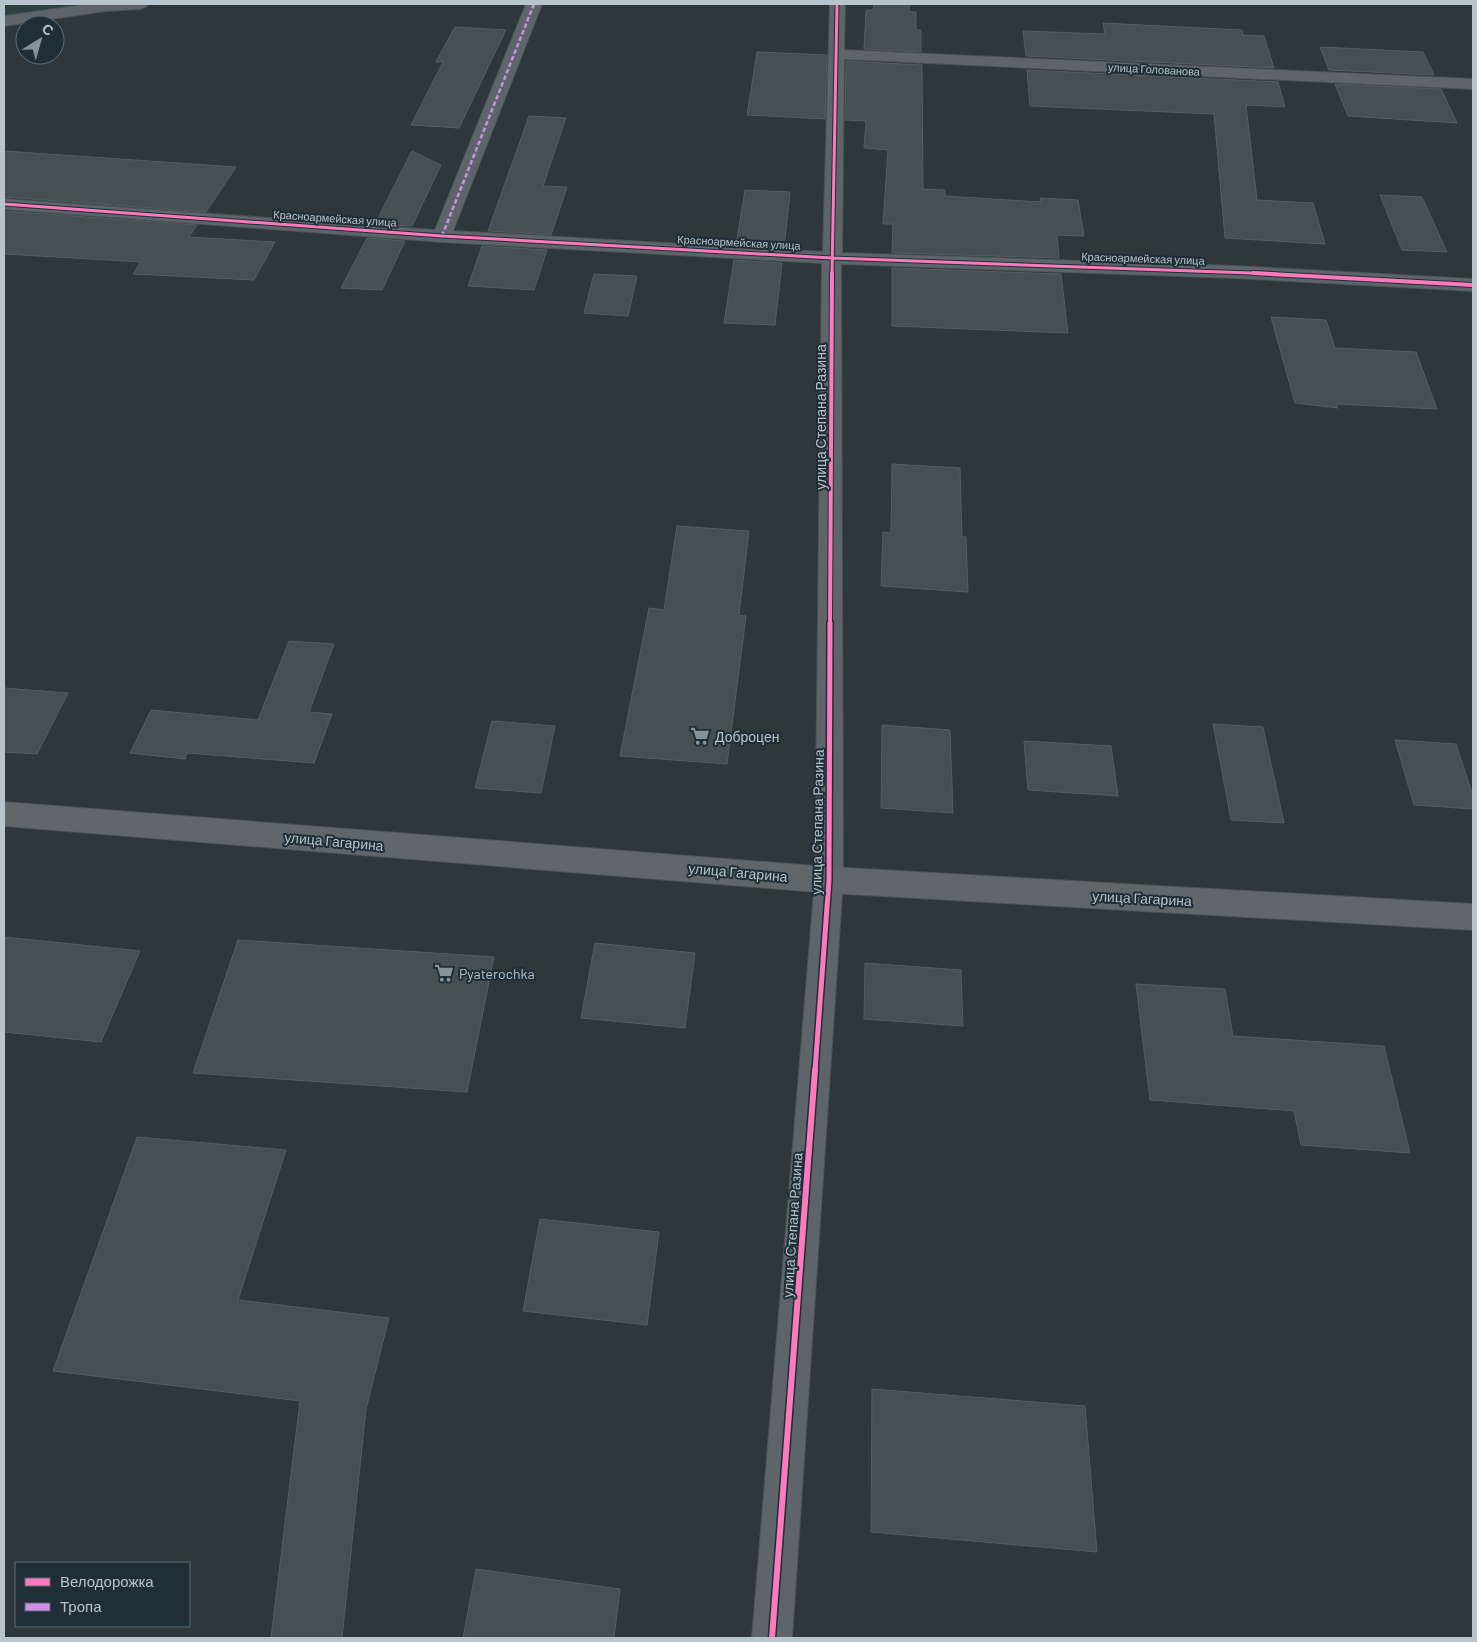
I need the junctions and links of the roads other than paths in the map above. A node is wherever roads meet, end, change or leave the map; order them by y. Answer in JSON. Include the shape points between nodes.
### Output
{"nodes":[{"id":1,"x":140,"y":4,"type":"edge"},
{"id":2,"x":534,"y":4,"type":"edge"},
{"id":3,"x":837,"y":4,"type":"edge"},
{"id":4,"x":4,"y":21,"type":"edge"},
{"id":5,"x":835,"y":54,"type":"junction"},
{"id":6,"x":1473,"y":84,"type":"edge"},
{"id":7,"x":4,"y":204,"type":"edge"},
{"id":8,"x":442,"y":236,"type":"junction"},
{"id":9,"x":832,"y":258,"type":"junction"},
{"id":10,"x":1473,"y":286,"type":"edge"},
{"id":11,"x":4,"y":814,"type":"edge"},
{"id":12,"x":829,"y":880,"type":"junction"},
{"id":13,"x":1473,"y":917,"type":"edge"},
{"id":14,"x":772,"y":1638,"type":"edge"}],
"edges":[{"from":1,"to":4,"type":"street"},
{"from":2,"to":8,"type":"street"},
{"from":3,"to":5,"type":"street","name":"улица Степана Разина"},
{"from":5,"to":6,"type":"street","name":"улица Голованова"},
{"from":5,"to":9,"type":"street","name":"улица Степана Разина"},
{"from":7,"to":8,"type":"street","name":"Красноармейская улица"},
{"from":8,"to":9,"type":"street","name":"Красноармейская улица"},
{"from":9,"to":10,"type":"street","name":"Красноармейская улица","via":[[1234,272]]},
{"from":9,"to":12,"type":"street","name":"улица Степана Разина"},
{"from":11,"to":12,"type":"main road","name":"улица Гагарина"},
{"from":12,"to":13,"type":"main road","name":"улица Гагарина"},
{"from":12,"to":14,"type":"street","name":"улица Степана Разина"}]}
